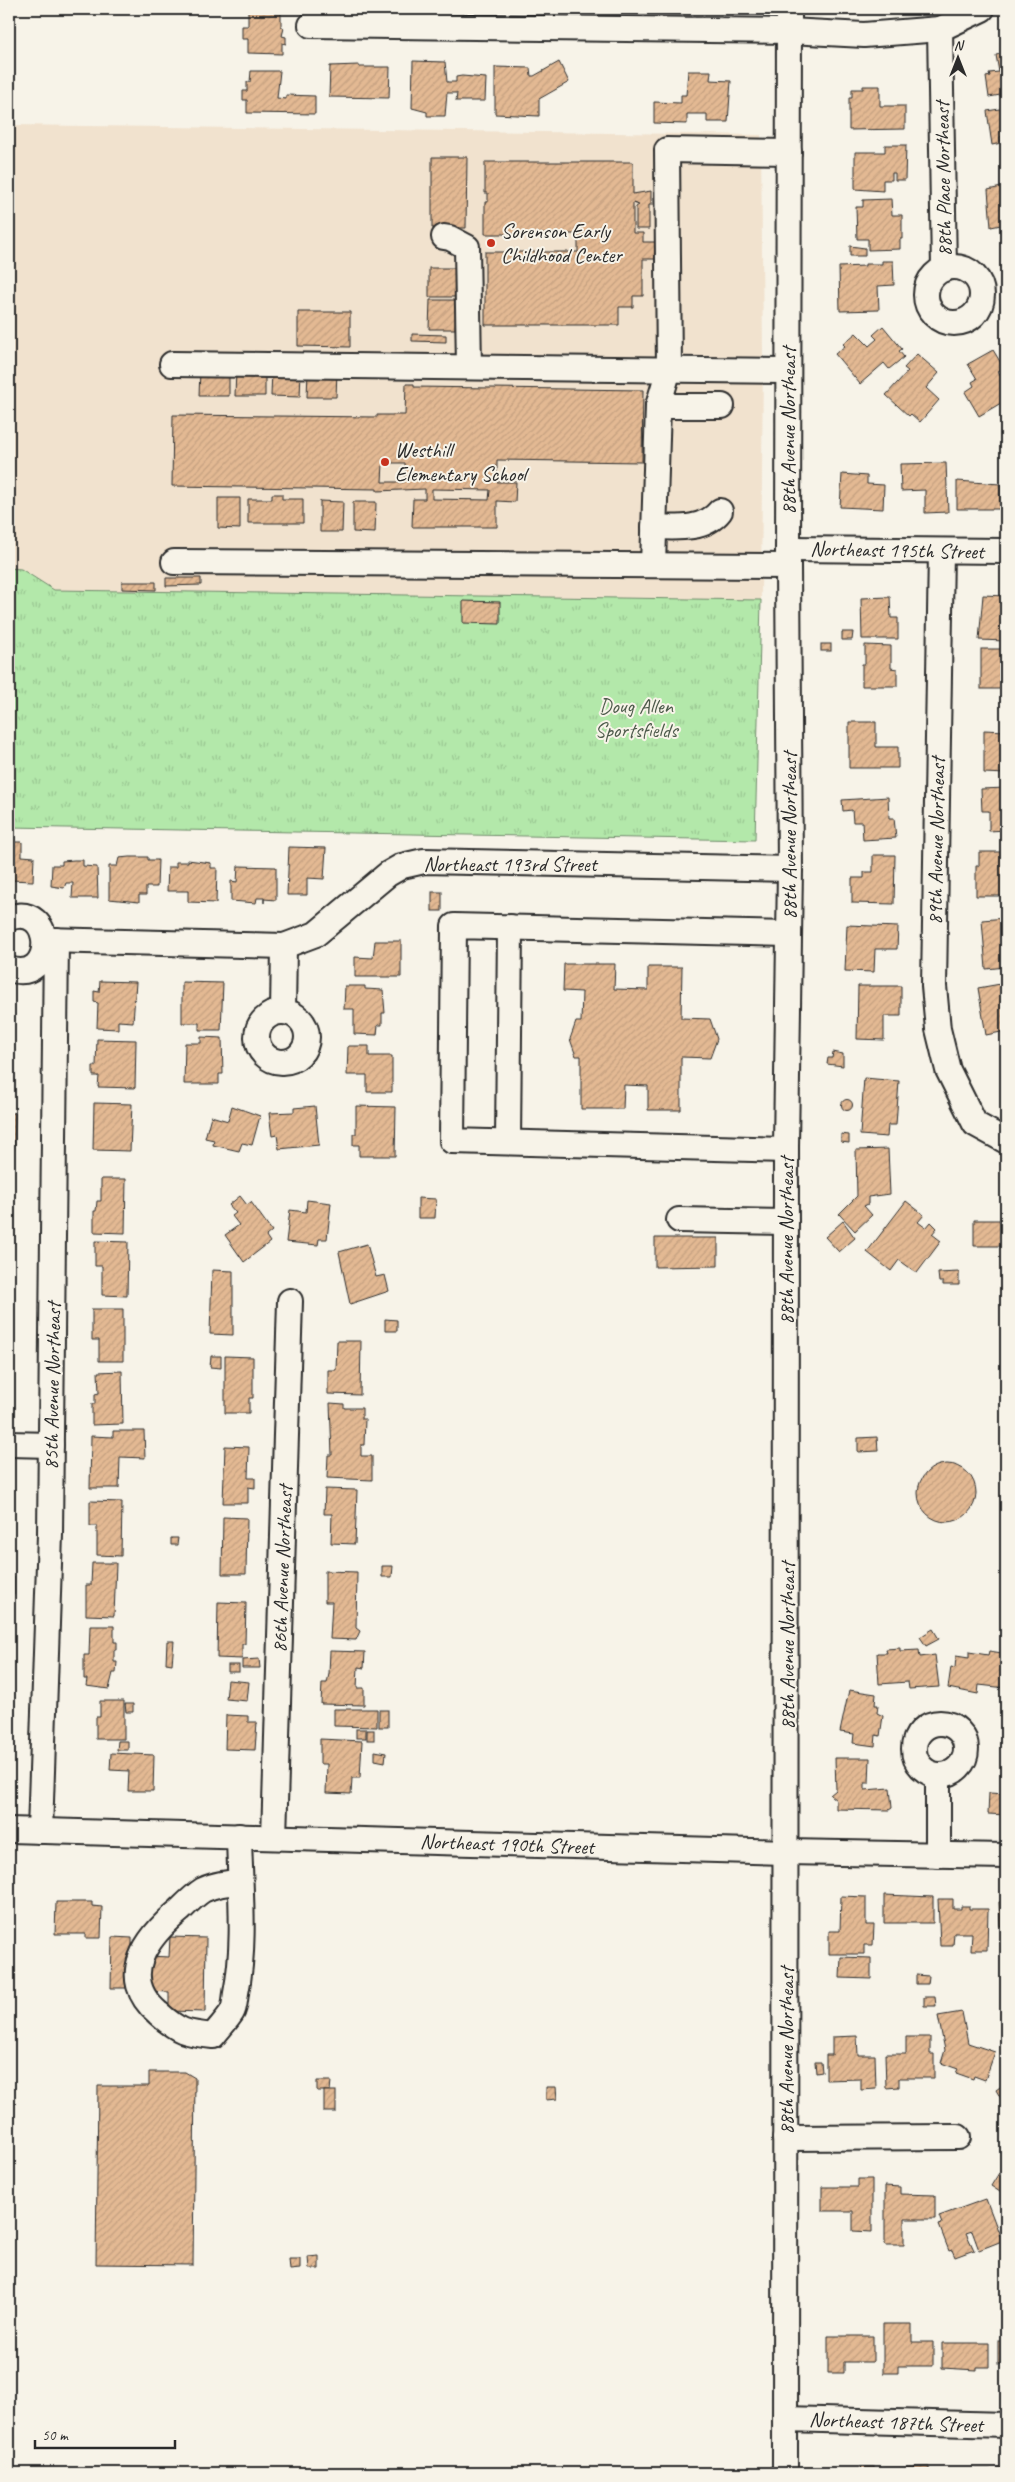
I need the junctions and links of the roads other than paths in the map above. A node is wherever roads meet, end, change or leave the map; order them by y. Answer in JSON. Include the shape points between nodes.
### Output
{"nodes":[{"id":1,"x":982,"y":9,"type":"edge"},
{"id":2,"x":395,"y":17,"type":"edge"},
{"id":3,"x":789,"y":20,"type":"edge"},
{"id":4,"x":311,"y":25,"type":"dead end"},
{"id":5,"x":940,"y":29,"type":"junction"},
{"id":6,"x":789,"y":152,"type":"junction"},
{"id":7,"x":444,"y":237,"type":"dead end"},
{"id":8,"x":944,"y":269,"type":"dead end"},
{"id":9,"x":172,"y":364,"type":"dead end"},
{"id":10,"x":469,"y":367,"type":"junction"},
{"id":11,"x":670,"y":369,"type":"junction"},
{"id":12,"x":788,"y":371,"type":"junction"},
{"id":13,"x":658,"y":406,"type":"junction"},
{"id":14,"x":722,"y":406,"type":"dead end"},
{"id":15,"x":720,"y":511,"type":"dead end"},
{"id":16,"x":654,"y":527,"type":"junction"},
{"id":17,"x":941,"y":551,"type":"junction"},
{"id":18,"x":1006,"y":551,"type":"edge"},
{"id":19,"x":788,"y":558,"type":"junction"},
{"id":20,"x":174,"y":562,"type":"dead end"},
{"id":21,"x":653,"y":565,"type":"junction"},
{"id":22,"x":790,"y":869,"type":"junction"},
{"id":23,"x":9,"y":918,"type":"edge"},
{"id":24,"x":510,"y":927,"type":"junction"},
{"id":25,"x":789,"y":934,"type":"junction"},
{"id":26,"x":51,"y":940,"type":"junction"},
{"id":27,"x":284,"y":946,"type":"junction"},
{"id":28,"x":9,"y":968,"type":"edge"},
{"id":29,"x":284,"y":1012,"type":"dead end"},
{"id":30,"x":1006,"y":1141,"type":"edge"},
{"id":31,"x":508,"y":1142,"type":"junction"},
{"id":32,"x":786,"y":1150,"type":"junction"},
{"id":33,"x":679,"y":1220,"type":"dead end"},
{"id":34,"x":786,"y":1222,"type":"junction"},
{"id":35,"x":290,"y":1301,"type":"dead end"},
{"id":36,"x":9,"y":1444,"type":"edge"},
{"id":37,"x":51,"y":1444,"type":"junction"},
{"id":38,"x":938,"y":1775,"type":"dead end"},
{"id":39,"x":9,"y":1830,"type":"edge"},
{"id":40,"x":40,"y":1831,"type":"junction"},
{"id":41,"x":239,"y":1836,"type":"junction"},
{"id":42,"x":274,"y":1837,"type":"junction"},
{"id":43,"x":787,"y":1852,"type":"junction"},
{"id":44,"x":938,"y":1855,"type":"junction"},
{"id":45,"x":1006,"y":1856,"type":"edge"},
{"id":46,"x":240,"y":1882,"type":"junction"},
{"id":47,"x":958,"y":2137,"type":"dead end"},
{"id":48,"x":786,"y":2138,"type":"junction"},
{"id":49,"x":786,"y":2419,"type":"junction"},
{"id":50,"x":1006,"y":2425,"type":"edge"},
{"id":51,"x":785,"y":2473,"type":"edge"}],
"edges":[{"from":1,"to":5,"type":"street"},
{"from":2,"to":3,"type":"street"},
{"from":2,"to":4,"type":"street"},
{"from":3,"to":5,"type":"street","via":[[864,35]]},
{"from":3,"to":6,"type":"street","name":"88th Avenue Northeast"},
{"from":5,"to":8,"type":"street","name":"88th Place Northeast"},
{"from":6,"to":11,"type":"street","via":[[667,150]]},
{"from":6,"to":12,"type":"street","name":"88th Avenue Northeast"},
{"from":7,"to":10,"type":"street","via":[[468,247]]},
{"from":9,"to":10,"type":"street"},
{"from":10,"to":11,"type":"street"},
{"from":11,"to":12,"type":"street"},
{"from":11,"to":13,"type":"street"},
{"from":12,"to":19,"type":"street","name":"88th Avenue Northeast"},
{"from":13,"to":14,"type":"street"},
{"from":13,"to":16,"type":"street"},
{"from":15,"to":16,"type":"street","via":[[712,521],[692,526]]},
{"from":16,"to":21,"type":"street"},
{"from":17,"to":18,"type":"street","name":"Northeast 195th Street"},
{"from":17,"to":19,"type":"street","name":"Northeast 195th Street"},
{"from":17,"to":30,"type":"street","name":"89th Avenue Northeast","via":[[934,986],[938,1029],[948,1070],[975,1124]]},
{"from":19,"to":21,"type":"street","name":"Northeast 195th Street"},
{"from":19,"to":22,"type":"street","name":"88th Avenue Northeast"},
{"from":20,"to":21,"type":"street","name":"Northeast 195th Street"},
{"from":22,"to":25,"type":"street","name":"88th Avenue Northeast"},
{"from":22,"to":27,"type":"street","name":"Northeast 193rd Street","via":[[424,861],[402,866],[388,874],[316,934]]},
{"from":23,"to":26,"type":"street","via":[[21,916],[30,919]]},
{"from":24,"to":25,"type":"street"},
{"from":24,"to":31,"type":"street"},
{"from":24,"to":31,"type":"street","via":[[454,926],[452,1141]]},
{"from":25,"to":32,"type":"street","name":"88th Avenue Northeast"},
{"from":26,"to":27,"type":"street","name":"Northeast 193rd Street"},
{"from":26,"to":28,"type":"street","via":[[36,964],[20,971]]},
{"from":26,"to":37,"type":"street","name":"85th Avenue Northeast"},
{"from":27,"to":29,"type":"street"},
{"from":31,"to":32,"type":"street"},
{"from":32,"to":34,"type":"street","name":"88th Avenue Northeast"},
{"from":33,"to":34,"type":"street"},
{"from":34,"to":43,"type":"street","name":"88th Avenue Northeast"},
{"from":35,"to":42,"type":"street","name":"86th Avenue Northeast"},
{"from":36,"to":37,"type":"street"},
{"from":37,"to":40,"type":"street","name":"85th Avenue Northeast"},
{"from":38,"to":44,"type":"street"},
{"from":39,"to":40,"type":"street","name":"Northeast 190th Street"},
{"from":40,"to":41,"type":"street","name":"Northeast 190th Street"},
{"from":41,"to":42,"type":"street","name":"Northeast 190th Street"},
{"from":41,"to":46,"type":"street"},
{"from":42,"to":43,"type":"street","name":"Northeast 190th Street"},
{"from":43,"to":44,"type":"street","name":"Northeast 190th Street"},
{"from":43,"to":48,"type":"street","name":"88th Avenue Northeast"},
{"from":44,"to":45,"type":"street","name":"Northeast 190th Street"},
{"from":46,"to":46,"type":"street","via":[[241,1971],[233,2011],[212,2036],[176,2029],[142,1996],[138,1977],[142,1954],[158,1928],[202,1891],[219,1884]]},
{"from":47,"to":48,"type":"street"},
{"from":48,"to":49,"type":"street","name":"88th Avenue Northeast"},
{"from":49,"to":50,"type":"street","name":"Northeast 187th Street"},
{"from":49,"to":51,"type":"street","name":"88th Avenue Northeast"}]}
